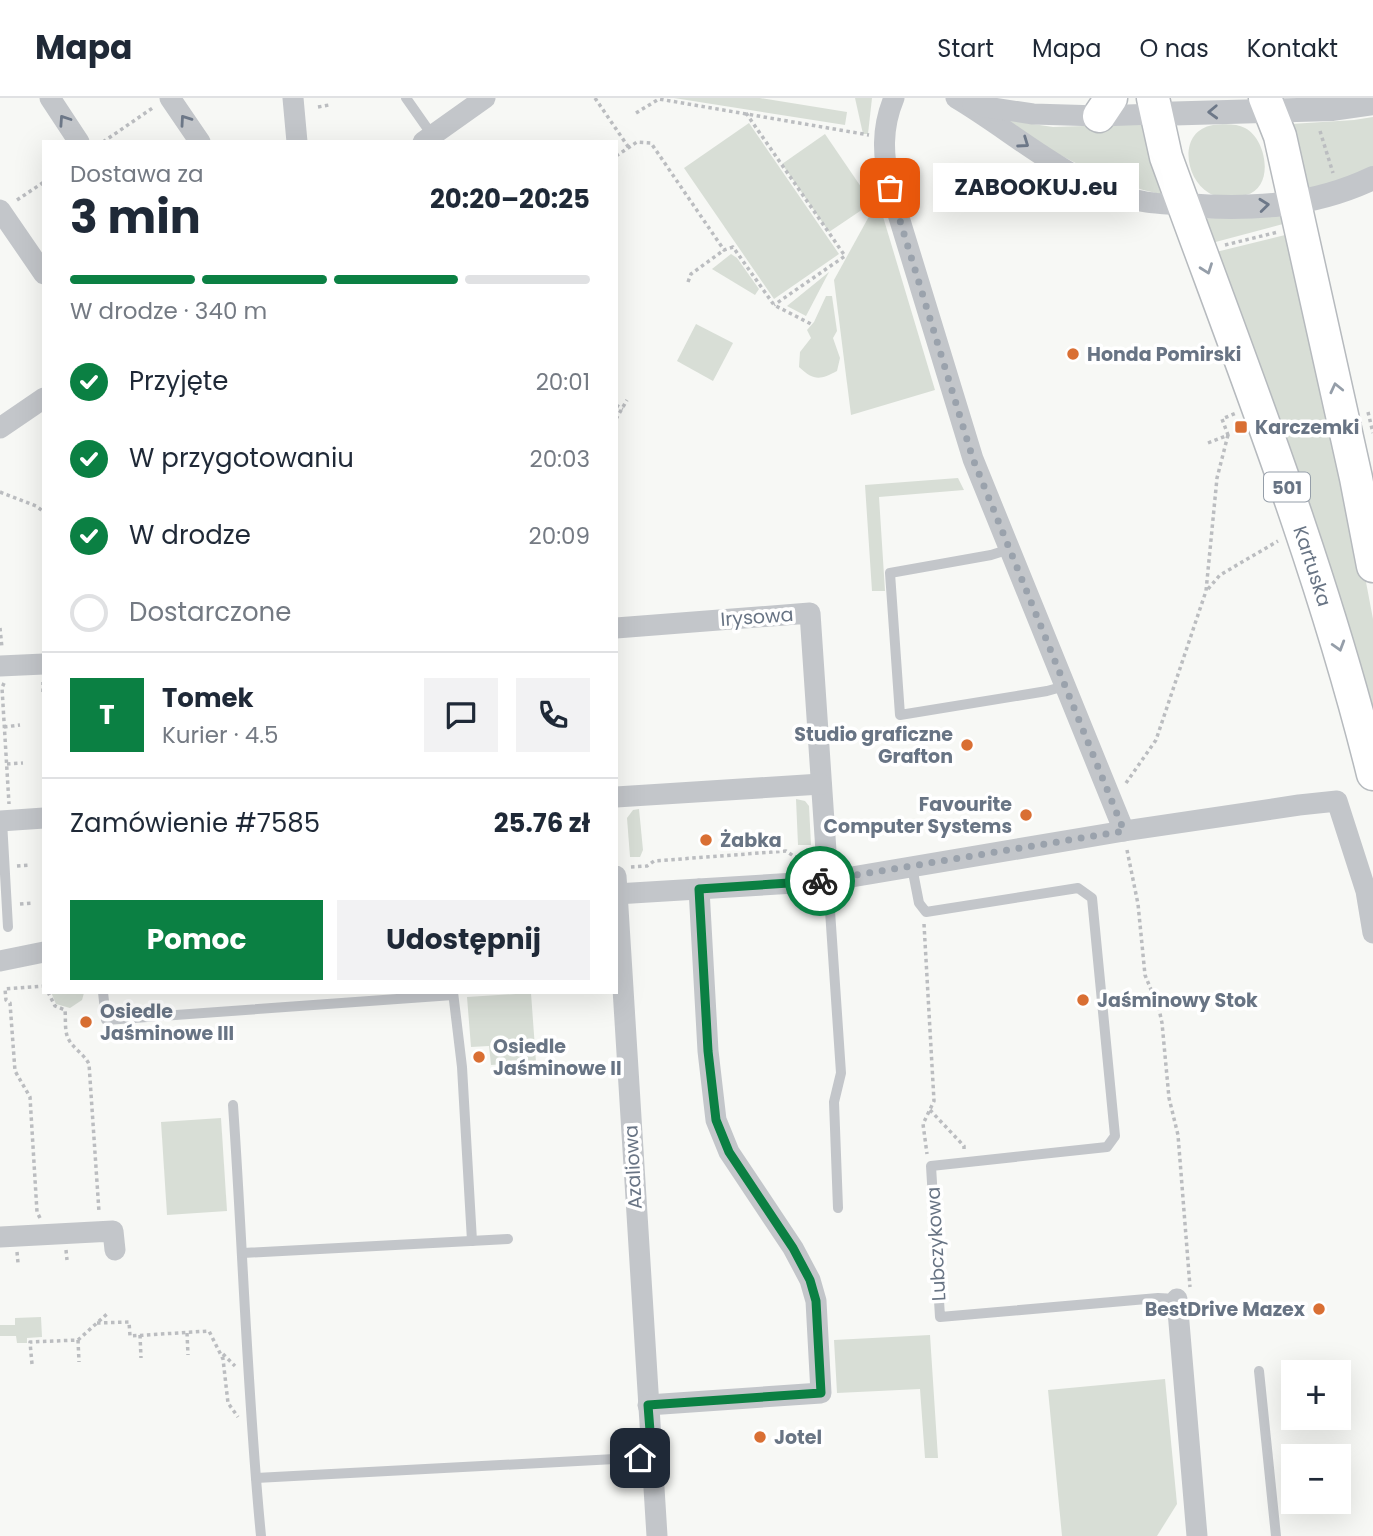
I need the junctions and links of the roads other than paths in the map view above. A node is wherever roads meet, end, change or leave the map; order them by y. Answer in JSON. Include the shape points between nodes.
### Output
{"nodes":[{"id":1,"x":50,"y":98,"type":"edge"},
{"id":2,"x":293,"y":98,"type":"edge"},
{"id":3,"x":406,"y":98,"type":"edge"},
{"id":4,"x":485,"y":98,"type":"edge"},
{"id":5,"x":894,"y":98,"type":"edge"},
{"id":6,"x":962,"y":101,"type":"edge"},
{"id":7,"x":163,"y":102,"type":"edge"},
{"id":8,"x":1373,"y":103,"type":"edge"},
{"id":9,"x":1267,"y":104,"type":"edge"},
{"id":10,"x":1155,"y":106,"type":"edge"},
{"id":11,"x":1105,"y":107,"type":"edge"},
{"id":12,"x":427,"y":139,"type":"edge"},
{"id":13,"x":78,"y":140,"type":"edge"},
{"id":14,"x":198,"y":140,"type":"edge"},
{"id":15,"x":297,"y":140,"type":"edge"},
{"id":16,"x":1373,"y":178,"type":"edge"},
{"id":17,"x":1295,"y":202,"type":"junction"},
{"id":18,"x":1184,"y":205,"type":"junction"},
{"id":19,"x":0,"y":210,"type":"edge"},
{"id":20,"x":42,"y":271,"type":"edge"},
{"id":21,"x":42,"y":399,"type":"edge"},
{"id":22,"x":0,"y":428,"type":"edge"},
{"id":23,"x":1010,"y":549,"type":"junction"},
{"id":24,"x":1373,"y":566,"type":"edge"},
{"id":25,"x":618,"y":628,"type":"edge"},
{"id":26,"x":42,"y":664,"type":"edge"},
{"id":27,"x":3,"y":674,"type":"edge"},
{"id":28,"x":1065,"y":686,"type":"junction"},
{"id":29,"x":1373,"y":774,"type":"edge"},
{"id":30,"x":821,"y":784,"type":"junction"},
{"id":31,"x":618,"y":797,"type":"edge"},
{"id":32,"x":42,"y":818,"type":"edge"},
{"id":33,"x":1,"y":821,"type":"edge"},
{"id":34,"x":1124,"y":831,"type":"junction"},
{"id":35,"x":912,"y":867,"type":"junction"},
{"id":36,"x":828,"y":881,"type":"junction"},
{"id":37,"x":619,"y":883,"type":"edge"},
{"id":38,"x":699,"y":889,"type":"junction"},
{"id":39,"x":8,"y":927,"type":"dead end"},
{"id":40,"x":1373,"y":933,"type":"edge"},
{"id":41,"x":42,"y":952,"type":"edge"},
{"id":42,"x":0,"y":961,"type":"edge"},
{"id":43,"x":103,"y":994,"type":"edge"},
{"id":44,"x":440,"y":994,"type":"edge"},
{"id":45,"x":453,"y":994,"type":"edge"},
{"id":46,"x":233,"y":1105,"type":"dead end"},
{"id":47,"x":838,"y":1208,"type":"dead end"},
{"id":48,"x":0,"y":1237,"type":"edge"},
{"id":49,"x":508,"y":1239,"type":"dead end"},
{"id":50,"x":472,"y":1241,"type":"junction"},
{"id":51,"x":115,"y":1250,"type":"dead end"},
{"id":52,"x":243,"y":1253,"type":"junction"},
{"id":53,"x":1178,"y":1309,"type":"joint"},
{"id":54,"x":1259,"y":1371,"type":"dead end"},
{"id":55,"x":648,"y":1405,"type":"junction"},
{"id":56,"x":652,"y":1457,"type":"junction"},
{"id":57,"x":256,"y":1478,"type":"junction"},
{"id":58,"x":261,"y":1536,"type":"edge"},
{"id":59,"x":657,"y":1536,"type":"edge"},
{"id":60,"x":1197,"y":1536,"type":"edge"},
{"id":61,"x":1276,"y":1536,"type":"edge"}],
"edges":[{"from":13,"to":1,"type":"street","one_way":true},
{"from":2,"to":15,"type":"street"},
{"from":3,"to":12,"type":"lane"},
{"from":4,"to":12,"type":"street"},
{"from":5,"to":23,"type":"street","via":[[883,148],[890,188],[973,459]]},
{"from":6,"to":11,"type":"street","via":[[1033,114]]},
{"from":6,"to":18,"type":"street","one_way":true,"via":[[1081,179],[1135,199]]},
{"from":14,"to":7,"type":"street","one_way":true},
{"from":8,"to":9,"type":"street","via":[[1313,110]]},
{"from":9,"to":10,"type":"street","one_way":true},
{"from":9,"to":17,"type":"main road","via":[[1280,136]]},
{"from":10,"to":11,"type":"street"},
{"from":10,"to":18,"type":"main road","number":"501","via":[[1166,157]]},
{"from":16,"to":17,"type":"street","via":[[1339,193]]},
{"from":18,"to":17,"type":"street","one_way":true,"via":[[1233,208]]},
{"from":24,"to":17,"type":"main road","one_way":true},
{"from":18,"to":29,"type":"main road","name":"Kartuska","number":"501","one_way":true,"via":[[1300,523],[1350,682]]},
{"from":19,"to":20,"type":"street"},
{"from":21,"to":22,"type":"street"},
{"from":23,"to":28,"type":"street"},
{"from":23,"to":28,"type":"lane","via":[[890,573],[900,715]]},
{"from":25,"to":30,"type":"street","name":"Irysowa","via":[[810,613]]},
{"from":26,"to":27,"type":"street"},
{"from":28,"to":34,"type":"street"},
{"from":30,"to":31,"type":"street"},
{"from":30,"to":36,"type":"street","name":"Irysowa"},
{"from":32,"to":33,"type":"street"},
{"from":33,"to":39,"type":"lane"},
{"from":34,"to":35,"type":"street"},
{"from":34,"to":40,"type":"street","via":[[1337,801],[1366,891]]},
{"from":35,"to":36,"type":"street"},
{"from":35,"to":53,"type":"lane","name":"Lubczykowa","via":[[919,903],[926,912],[1078,888],[1092,898],[1115,1136],[1107,1147],[931,1166],[940,1317],[1158,1298]]},
{"from":36,"to":38,"type":"street"},
{"from":36,"to":47,"type":"lane","via":[[841,1073],[834,1102]]},
{"from":37,"to":38,"type":"street"},
{"from":37,"to":55,"type":"street","name":"Azaliowa"},
{"from":38,"to":55,"type":"street","via":[[716,1120],[729,1152],[810,1280],[816,1301],[821,1393]]},
{"from":41,"to":42,"type":"street"},
{"from":43,"to":44,"type":"lane","via":[[106,1020]]},
{"from":45,"to":50,"type":"lane"},
{"from":46,"to":52,"type":"lane"},
{"from":48,"to":51,"type":"street","via":[[28,1232],[113,1231]]},
{"from":49,"to":50,"type":"lane"},
{"from":50,"to":52,"type":"lane"},
{"from":52,"to":57,"type":"lane"},
{"from":53,"to":60,"type":"street"},
{"from":54,"to":61,"type":"lane"},
{"from":55,"to":56,"type":"street","name":"Azaliowa"},
{"from":56,"to":57,"type":"lane"},
{"from":56,"to":59,"type":"street","name":"Azaliowa"},
{"from":57,"to":58,"type":"lane"}]}
